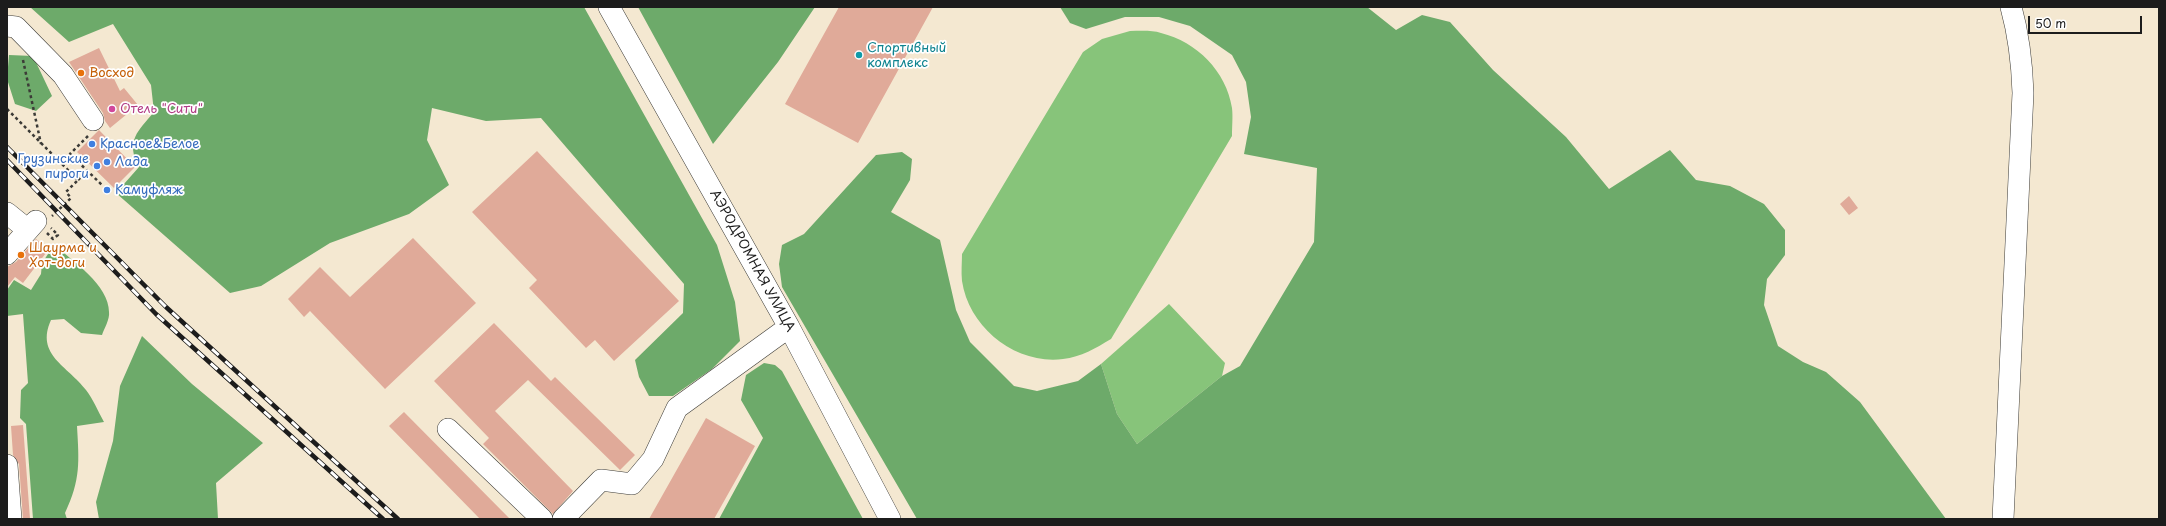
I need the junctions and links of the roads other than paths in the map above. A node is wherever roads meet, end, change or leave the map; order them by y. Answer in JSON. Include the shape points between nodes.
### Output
{"nodes":[{"id":1,"x":609,"y":7,"type":"edge"},
{"id":2,"x":2011,"y":7,"type":"edge"},
{"id":3,"x":7,"y":26,"type":"edge"},
{"id":4,"x":89,"y":133,"type":"road end"},
{"id":5,"x":7,"y":213,"type":"edge"},
{"id":6,"x":7,"y":254,"type":"edge"},
{"id":7,"x":789,"y":327,"type":"junction"},
{"id":8,"x":448,"y":429,"type":"dead end"},
{"id":9,"x":7,"y":465,"type":"edge"},
{"id":10,"x":10,"y":519,"type":"edge"},
{"id":11,"x":542,"y":519,"type":"edge"},
{"id":12,"x":563,"y":519,"type":"edge"},
{"id":13,"x":890,"y":519,"type":"edge"},
{"id":14,"x":2003,"y":519,"type":"edge"}],
"edges":[{"from":1,"to":7,"type":"street","name":"АЭРОДРОМНАЯ УЛИЦА"},
{"from":2,"to":14,"type":"street","via":[[2018,31],[2023,93]]},
{"from":3,"to":4,"type":"street","via":[[16,27],[63,75]]},
{"from":5,"to":6,"type":"street","via":[[38,223]]},
{"from":7,"to":12,"type":"street","via":[[677,408],[653,459],[632,484],[601,480]]},
{"from":7,"to":13,"type":"street","name":"АЭРОДРОМНАЯ УЛИЦА"},
{"from":8,"to":11,"type":"street"},
{"from":9,"to":10,"type":"street"}]}
